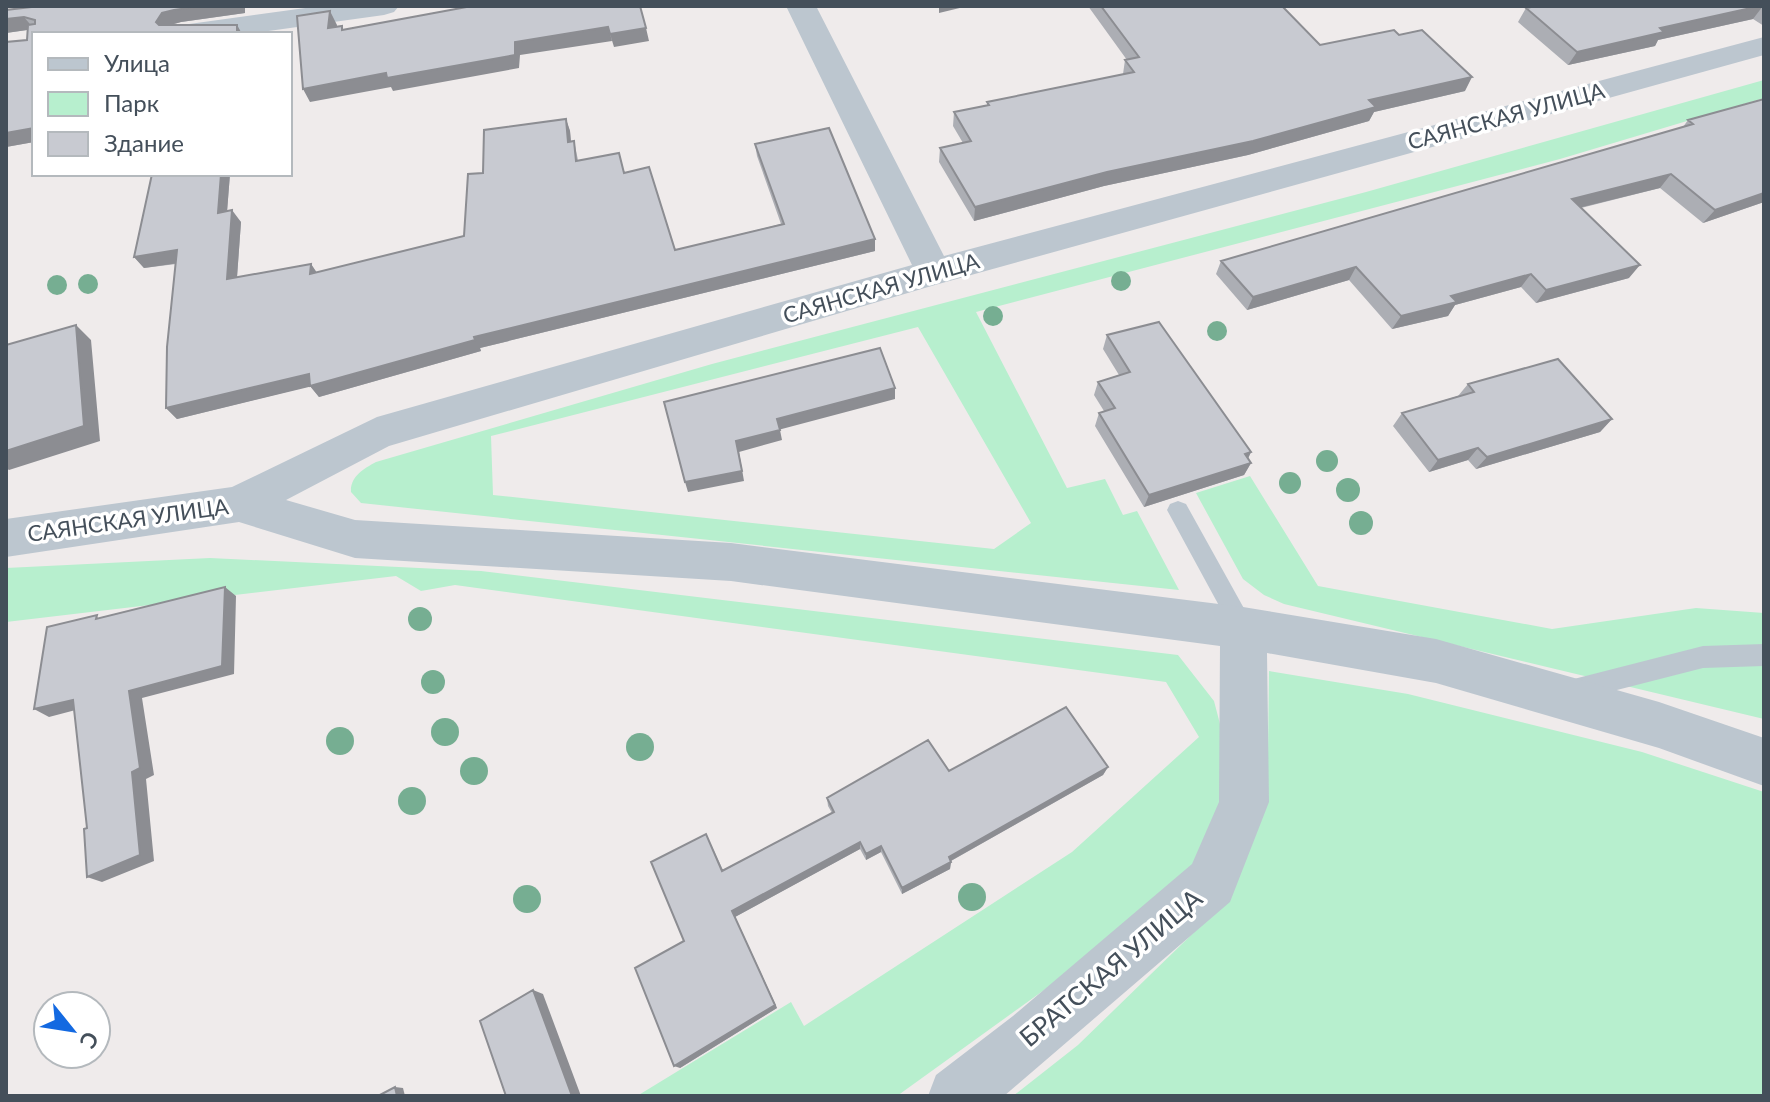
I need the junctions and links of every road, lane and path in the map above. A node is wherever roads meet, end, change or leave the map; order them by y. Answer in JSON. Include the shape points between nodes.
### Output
{"nodes":[{"id":1,"x":384,"y":6,"type":"edge"},
{"id":2,"x":801,"y":6,"type":"edge"},
{"id":3,"x":196,"y":32,"type":"edge"},
{"id":4,"x":1764,"y":46,"type":"edge"},
{"id":5,"x":934,"y":272,"type":"junction"},
{"id":6,"x":239,"y":504,"type":"junction"},
{"id":7,"x":1178,"y":510,"type":"dead end"},
{"id":8,"x":6,"y":538,"type":"edge"},
{"id":9,"x":1243,"y":628,"type":"junction"},
{"id":10,"x":1764,"y":655,"type":"edge"},
{"id":11,"x":1553,"y":695,"type":"junction"},
{"id":12,"x":1764,"y":762,"type":"edge"},
{"id":13,"x":957,"y":1096,"type":"edge"}],
"edges":[{"from":1,"to":3,"type":"street"},
{"from":2,"to":5,"type":"street"},
{"from":4,"to":5,"type":"street","name":"САЯНСКАЯ УЛИЦА"},
{"from":5,"to":6,"type":"street","name":"САЯНСКАЯ УЛИЦА","via":[[377,433]]},
{"from":6,"to":8,"type":"street","name":"САЯНСКАЯ УЛИЦА"},
{"from":6,"to":9,"type":"street","via":[[355,539],[731,562]]},
{"from":7,"to":9,"type":"lane"},
{"from":9,"to":11,"type":"street","via":[[1436,661]]},
{"from":9,"to":13,"type":"street","name":"БРАТСКАЯ УЛИЦА","via":[[1244,802],[1211,883]]},
{"from":10,"to":11,"type":"lane","via":[[1703,657]]},
{"from":11,"to":12,"type":"street"}]}
